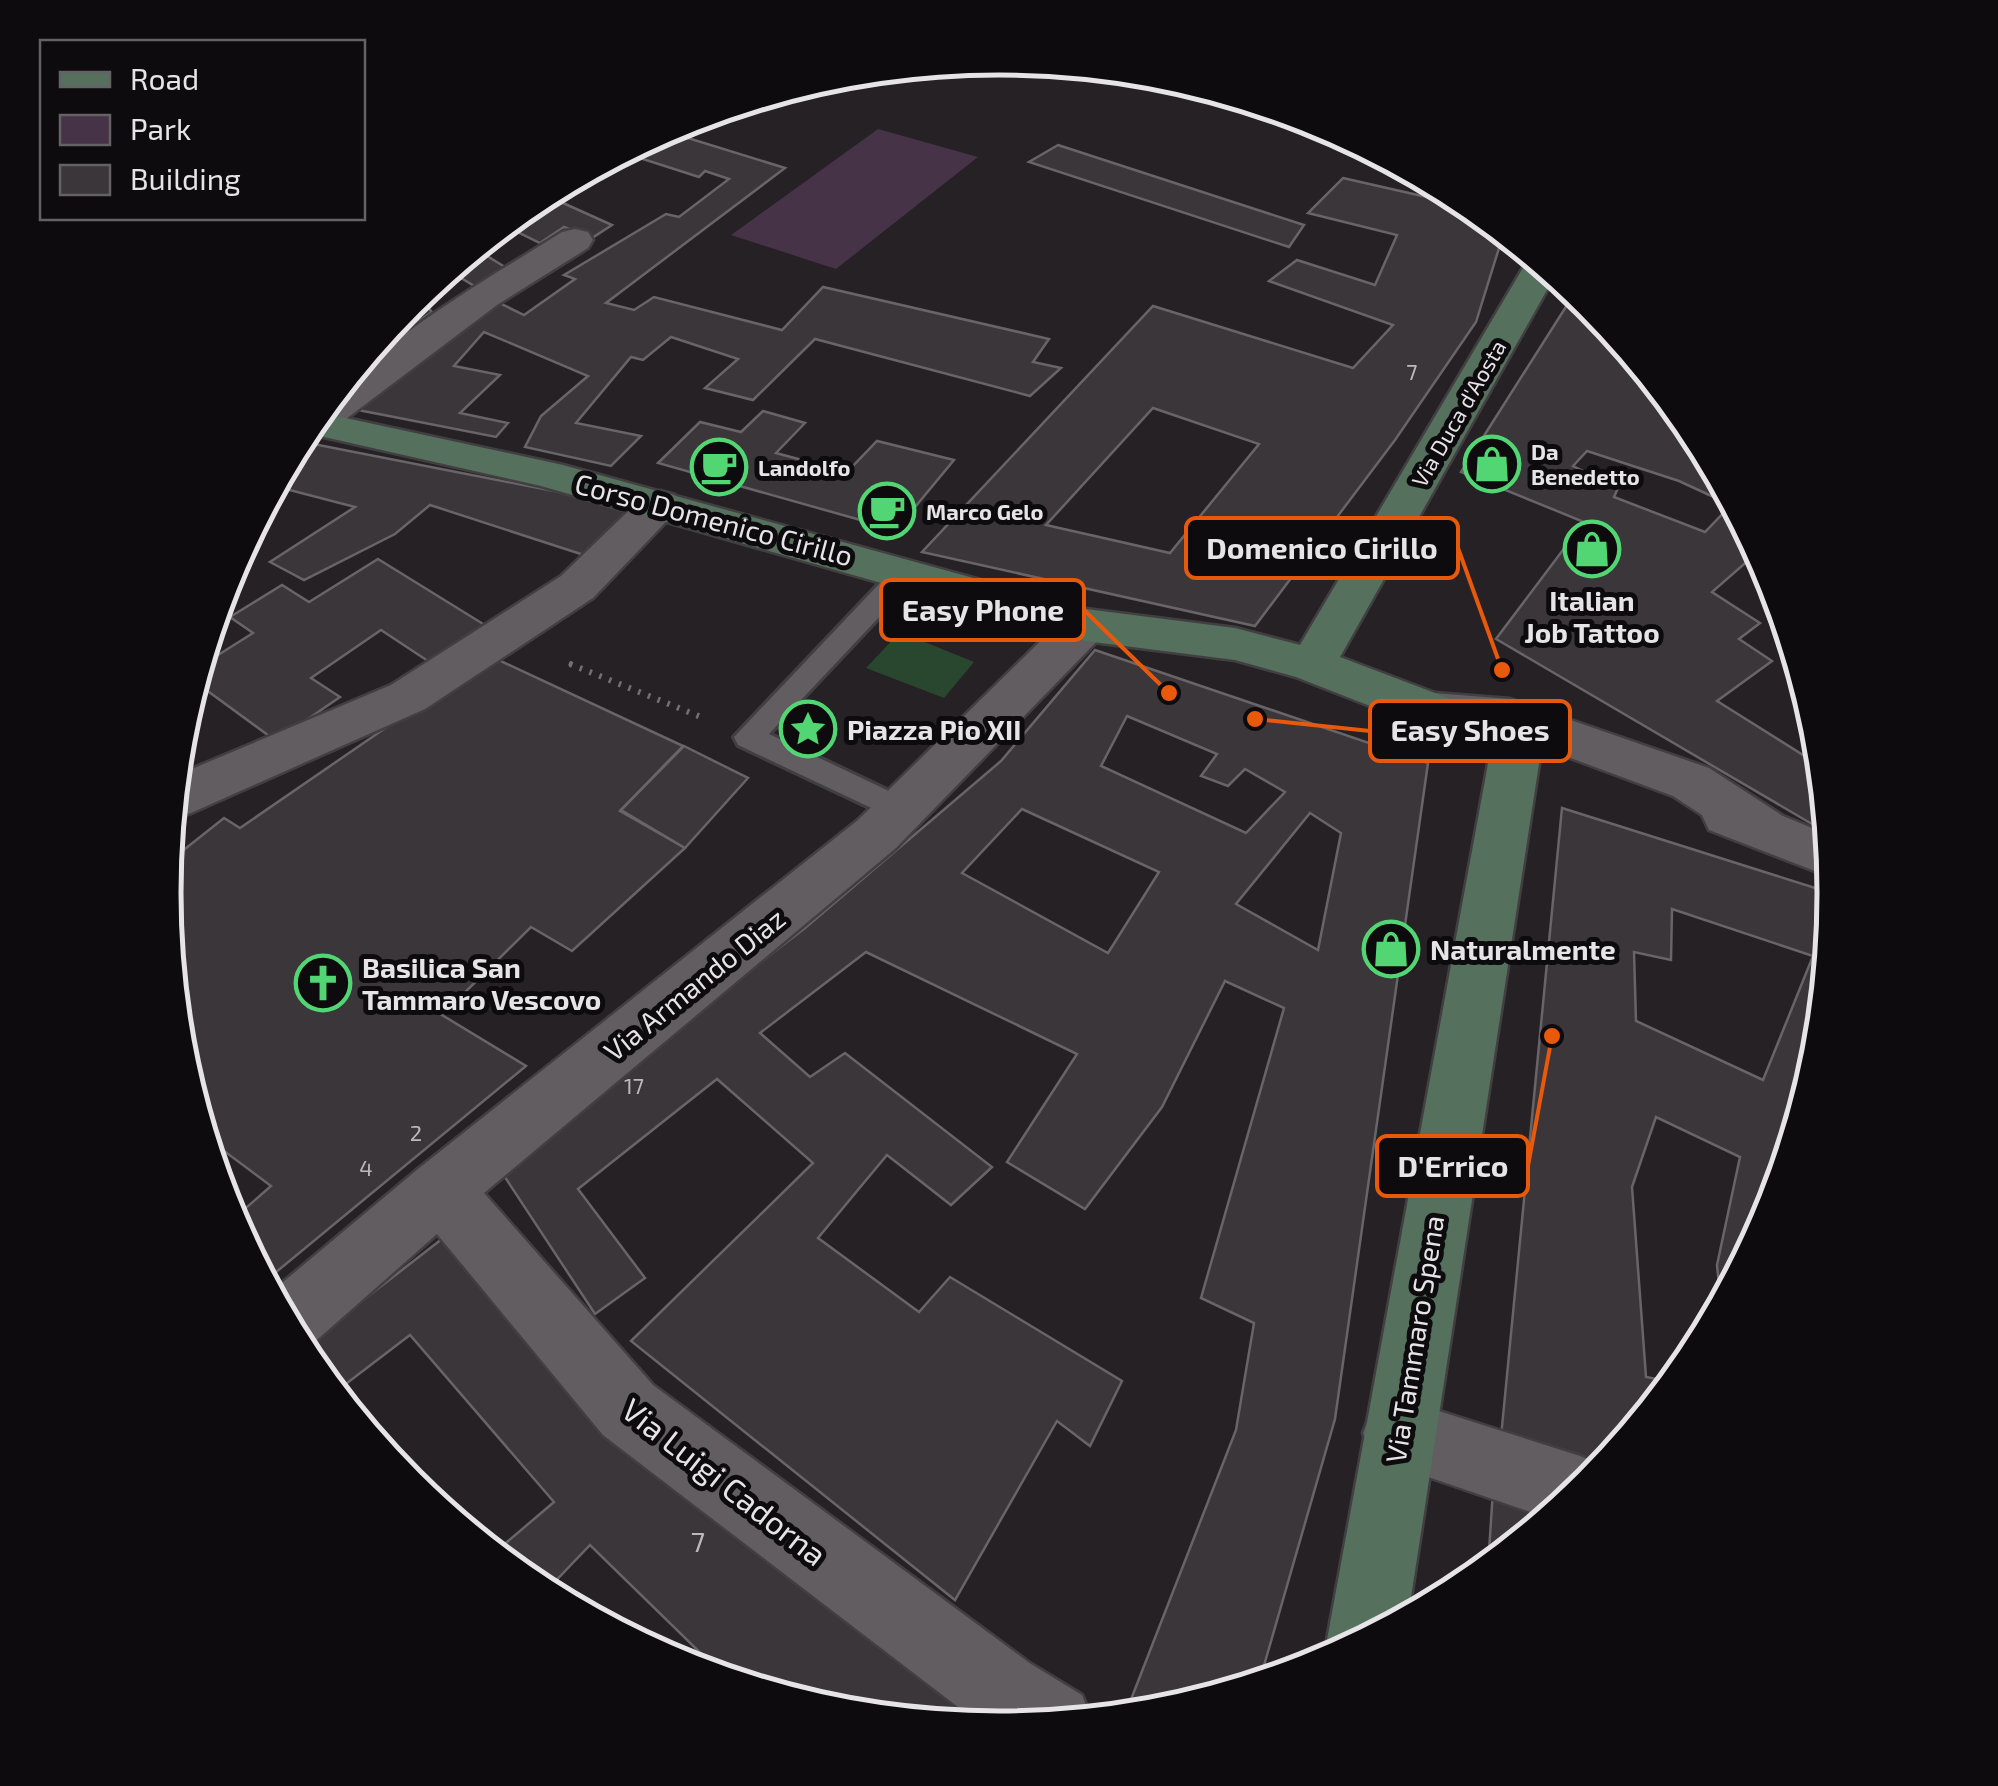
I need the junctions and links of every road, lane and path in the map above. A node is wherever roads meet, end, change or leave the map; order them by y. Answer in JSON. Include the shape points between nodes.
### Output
{"nodes":[{"id":1,"x":575,"y":240,"type":"dead end"},
{"id":2,"x":1536,"y":276,"type":"edge"},
{"id":3,"x":364,"y":379,"type":"edge"},
{"id":4,"x":328,"y":426,"type":"edge"},
{"id":5,"x":660,"y":505,"type":"junction"},
{"id":6,"x":906,"y":572,"type":"junction"},
{"id":7,"x":1084,"y":625,"type":"junction"},
{"id":8,"x":558,"y":658,"type":"dead end"},
{"id":9,"x":1312,"y":664,"type":"junction"},
{"id":10,"x":1434,"y":711,"type":"junction"},
{"id":11,"x":749,"y":737,"type":"junction"},
{"id":12,"x":1517,"y":744,"type":"junction"},
{"id":13,"x":187,"y":793,"type":"edge"},
{"id":14,"x":901,"y":810,"type":"junction"},
{"id":15,"x":1762,"y":827,"type":"junction"},
{"id":16,"x":1815,"y":851,"type":"edge"},
{"id":17,"x":442,"y":1190,"type":"junction"},
{"id":18,"x":298,"y":1313,"type":"edge"},
{"id":19,"x":1398,"y":1434,"type":"junction"},
{"id":20,"x":1561,"y":1486,"type":"edge"},
{"id":21,"x":1369,"y":1623,"type":"edge"},
{"id":22,"x":1034,"y":1710,"type":"edge"}],
"edges":[{"from":1,"to":3,"type":"street","via":[[457,300]]},
{"from":2,"to":9,"type":"street","name":"Via Duca d'Aosta"},
{"from":4,"to":5,"type":"street","name":"Corso Domenico Cirillo"},
{"from":5,"to":6,"type":"street","name":"Corso Domenico Cirillo"},
{"from":5,"to":13,"type":"street","via":[[577,587],[408,697]]},
{"from":6,"to":7,"type":"street","name":"Corso Domenico Cirillo"},
{"from":6,"to":11,"type":"lane"},
{"from":7,"to":9,"type":"street","name":"Corso Domenico Cirillo","via":[[1235,644]]},
{"from":7,"to":14,"type":"street","name":"Via Armando Diaz"},
{"from":8,"to":11,"type":"path"},
{"from":9,"to":10,"type":"street","name":"Corso Domenico Cirillo"},
{"from":10,"to":12,"type":"street","name":"Corso Domenico Cirillo"},
{"from":10,"to":15,"type":"street","via":[[1510,717],[1692,782]]},
{"from":11,"to":14,"type":"lane"},
{"from":12,"to":15,"type":"street"},
{"from":12,"to":19,"type":"street","name":"Via Tammaro Spena"},
{"from":14,"to":17,"type":"street","name":"Via Armando Diaz"},
{"from":15,"to":16,"type":"street"},
{"from":17,"to":18,"type":"street","name":"Via Armando Diaz"},
{"from":17,"to":22,"type":"street","name":"Via Luigi Cadorna","via":[[628,1410]]},
{"from":19,"to":20,"type":"street"},
{"from":19,"to":21,"type":"street","name":"Via Tammaro Spena"}]}
